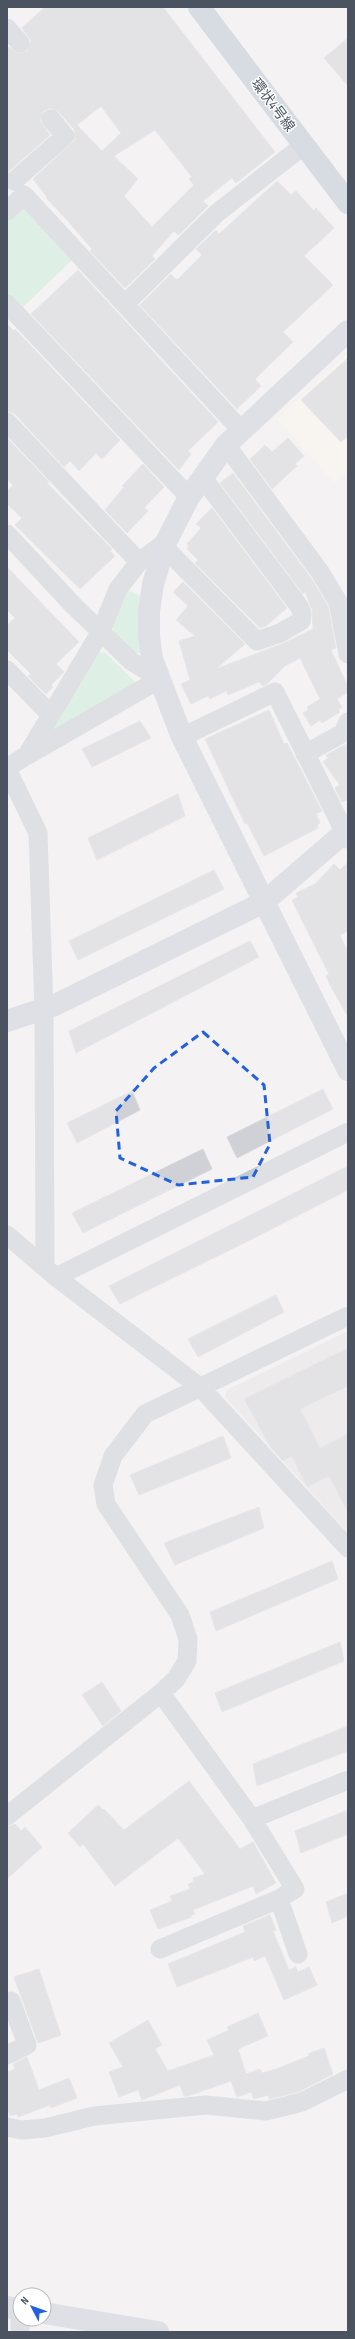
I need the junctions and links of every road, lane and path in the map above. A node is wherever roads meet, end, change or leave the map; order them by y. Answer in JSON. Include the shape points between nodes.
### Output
{"nodes":[{"id":1,"x":199,"y":7,"type":"edge"},
{"id":2,"x":7,"y":28,"type":"edge"},
{"id":3,"x":20,"y":42,"type":"dead end"},
{"id":4,"x":51,"y":119,"type":"dead end"},
{"id":5,"x":304,"y":145,"type":"junction"},
{"id":6,"x":15,"y":183,"type":"edge"},
{"id":7,"x":348,"y":203,"type":"edge"},
{"id":8,"x":7,"y":211,"type":"edge"},
{"id":9,"x":7,"y":304,"type":"edge"},
{"id":10,"x":125,"y":304,"type":"junction"},
{"id":11,"x":348,"y":332,"type":"edge"},
{"id":12,"x":7,"y":422,"type":"edge"},
{"id":13,"x":233,"y":437,"type":"junction"},
{"id":14,"x":202,"y":478,"type":"junction"},
{"id":15,"x":189,"y":497,"type":"junction"},
{"id":16,"x":7,"y":534,"type":"edge"},
{"id":17,"x":165,"y":544,"type":"junction"},
{"id":18,"x":139,"y":562,"type":"junction"},
{"id":19,"x":101,"y":631,"type":"junction"},
{"id":20,"x":348,"y":654,"type":"edge"},
{"id":21,"x":7,"y":670,"type":"edge"},
{"id":22,"x":160,"y":679,"type":"junction"},
{"id":23,"x":50,"y":714,"type":"junction"},
{"id":24,"x":348,"y":722,"type":"edge"},
{"id":25,"x":182,"y":737,"type":"junction"},
{"id":26,"x":305,"y":754,"type":"junction"},
{"id":27,"x":26,"y":756,"type":"junction"},
{"id":28,"x":7,"y":768,"type":"edge"},
{"id":29,"x":347,"y":833,"type":"edge"},
{"id":30,"x":264,"y":902,"type":"junction"},
{"id":31,"x":44,"y":1010,"type":"junction"},
{"id":32,"x":7,"y":1021,"type":"edge"},
{"id":33,"x":348,"y":1070,"type":"edge"},
{"id":34,"x":348,"y":1132,"type":"edge"},
{"id":35,"x":7,"y":1235,"type":"edge"},
{"id":36,"x":51,"y":1272,"type":"junction"},
{"id":37,"x":348,"y":1316,"type":"edge"},
{"id":38,"x":201,"y":1388,"type":"junction"},
{"id":39,"x":348,"y":1548,"type":"edge"},
{"id":40,"x":160,"y":1693,"type":"junction"},
{"id":41,"x":348,"y":1780,"type":"edge"},
{"id":42,"x":7,"y":1816,"type":"edge"},
{"id":43,"x":252,"y":1819,"type":"junction"},
{"id":44,"x":279,"y":1899,"type":"junction"},
{"id":45,"x":160,"y":1949,"type":"dead end"},
{"id":46,"x":298,"y":1954,"type":"dead end"},
{"id":47,"x":7,"y":2002,"type":"edge"},
{"id":48,"x":7,"y":2055,"type":"edge"},
{"id":49,"x":346,"y":2083,"type":"edge"},
{"id":50,"x":7,"y":2127,"type":"edge"},
{"id":51,"x":52,"y":2314,"type":"edge"},
{"id":52,"x":158,"y":2332,"type":"edge"}],
"edges":[{"from":1,"to":5,"type":"main road","name":"環状4号線"},
{"from":2,"to":3,"type":"street"},
{"from":4,"to":6,"type":"street","via":[[65,136]]},
{"from":5,"to":7,"type":"main road","name":"環状4号線"},
{"from":5,"to":10,"type":"street","via":[[217,213]]},
{"from":6,"to":8,"type":"street"},
{"from":6,"to":10,"type":"street"},
{"from":9,"to":15,"type":"street"},
{"from":10,"to":13,"type":"street"},
{"from":11,"to":13,"type":"street"},
{"from":12,"to":18,"type":"street"},
{"from":13,"to":14,"type":"street"},
{"from":13,"to":20,"type":"street","via":[[338,602]]},
{"from":14,"to":15,"type":"street"},
{"from":14,"to":17,"type":"street","via":[[294,598],[301,609],[300,620],[280,633],[257,641]]},
{"from":15,"to":17,"type":"street"},
{"from":16,"to":19,"type":"street","via":[[73,605]]},
{"from":17,"to":18,"type":"street"},
{"from":17,"to":22,"type":"street","via":[[153,584],[149,611],[152,659]]},
{"from":18,"to":19,"type":"street","via":[[118,589]]},
{"from":19,"to":22,"type":"street","via":[[131,661]]},
{"from":19,"to":23,"type":"street"},
{"from":21,"to":23,"type":"street"},
{"from":22,"to":25,"type":"street"},
{"from":22,"to":27,"type":"street"},
{"from":23,"to":27,"type":"street"},
{"from":24,"to":26,"type":"street","via":[[342,733]]},
{"from":25,"to":26,"type":"street","via":[[274,692]]},
{"from":25,"to":30,"type":"street"},
{"from":26,"to":29,"type":"street"},
{"from":27,"to":28,"type":"street"},
{"from":28,"to":31,"type":"street","via":[[38,833]]},
{"from":29,"to":30,"type":"street"},
{"from":30,"to":31,"type":"street"},
{"from":30,"to":33,"type":"street"},
{"from":31,"to":32,"type":"street"},
{"from":31,"to":36,"type":"street"},
{"from":34,"to":36,"type":"street"},
{"from":35,"to":36,"type":"street"},
{"from":36,"to":38,"type":"street"},
{"from":37,"to":38,"type":"street"},
{"from":38,"to":39,"type":"street"},
{"from":38,"to":40,"type":"street","via":[[145,1414],[113,1456],[103,1484],[106,1504],[180,1615],[188,1639],[188,1660],[176,1679]]},
{"from":40,"to":42,"type":"street"},
{"from":40,"to":43,"type":"street"},
{"from":41,"to":43,"type":"street"},
{"from":43,"to":44,"type":"street","via":[[295,1889]]},
{"from":44,"to":45,"type":"street"},
{"from":44,"to":46,"type":"street"},
{"from":47,"to":48,"type":"street","via":[[11,2001],[27,2045]]},
{"from":49,"to":50,"type":"street","via":[[302,2102],[266,2111],[206,2105],[94,2116],[45,2128],[22,2130]]},
{"from":51,"to":52,"type":"street"}]}
